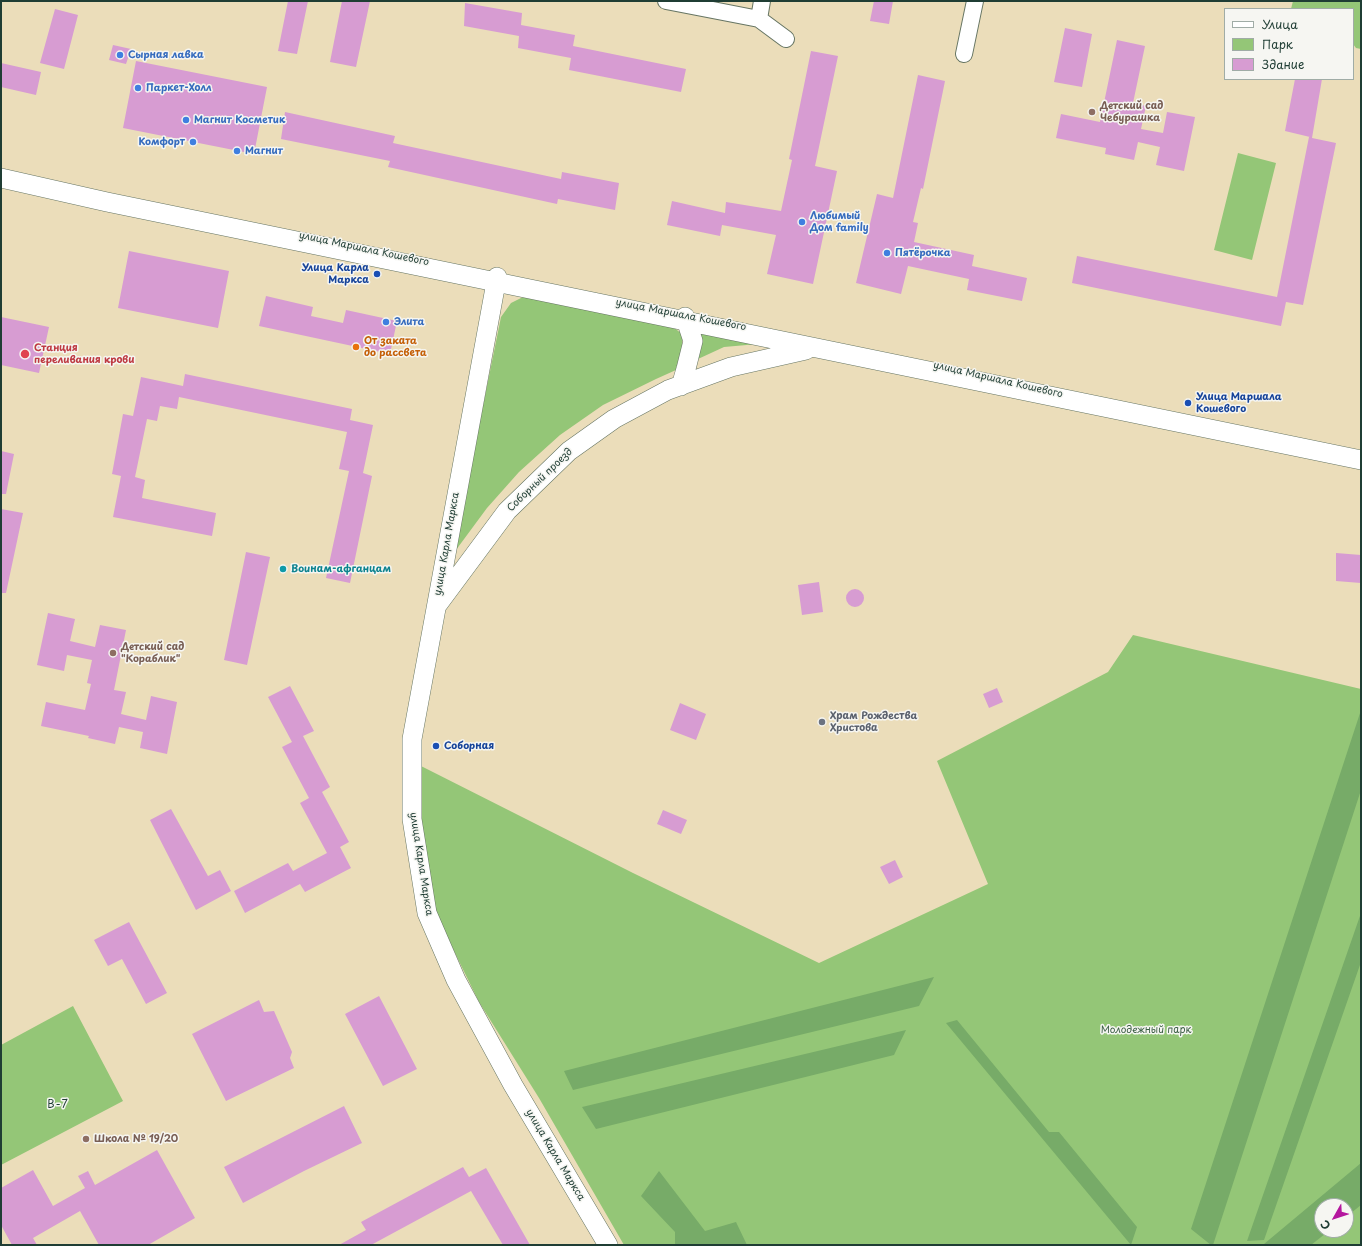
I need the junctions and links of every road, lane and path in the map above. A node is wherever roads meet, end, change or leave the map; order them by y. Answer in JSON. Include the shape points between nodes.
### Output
{"nodes":[{"id":1,"x":666,"y":1,"type":"edge"},
{"id":2,"x":762,"y":1,"type":"edge"},
{"id":3,"x":975,"y":1,"type":"edge"},
{"id":4,"x":758,"y":19,"type":"junction"},
{"id":5,"x":786,"y":39,"type":"dead end"},
{"id":6,"x":964,"y":54,"type":"dead end"},
{"id":7,"x":1,"y":173,"type":"edge"},
{"id":8,"x":1,"y":178,"type":"edge"},
{"id":9,"x":494,"y":279,"type":"junction"},
{"id":10,"x":686,"y":319,"type":"junction"},
{"id":11,"x":819,"y":346,"type":"junction"},
{"id":12,"x":681,"y":386,"type":"junction"},
{"id":13,"x":1361,"y":454,"type":"edge"},
{"id":14,"x":1361,"y":460,"type":"edge"},
{"id":15,"x":433,"y":610,"type":"junction"},
{"id":16,"x":600,"y":1245,"type":"edge"},
{"id":17,"x":608,"y":1245,"type":"edge"}],
"edges":[{"from":1,"to":4,"type":"street"},
{"from":2,"to":4,"type":"street"},
{"from":3,"to":6,"type":"street"},
{"from":4,"to":5,"type":"street"},
{"from":7,"to":9,"type":"street","name":"улица Маршала Кошевого","via":[[107,198],[348,245]]},
{"from":8,"to":9,"type":"street","via":[[107,202]]},
{"from":9,"to":10,"type":"street","name":"улица Маршала Кошевого"},
{"from":9,"to":15,"type":"street","name":"улица Карла Маркса"},
{"from":10,"to":11,"type":"street","name":"улица Маршала Кошевого"},
{"from":10,"to":12,"type":"street","via":[[693,341]]},
{"from":11,"to":12,"type":"street","name":"Соборный проезд","via":[[731,367]]},
{"from":11,"to":13,"type":"street","name":"улица Маршала Кошевого","via":[[1032,386],[1089,402],[1216,424]]},
{"from":11,"to":14,"type":"street"},
{"from":12,"to":15,"type":"street","name":"Соборный проезд","via":[[668,390],[614,419],[569,451],[507,511]]},
{"from":15,"to":16,"type":"street","via":[[407,740],[408,820],[422,912],[452,986]]},
{"from":15,"to":17,"type":"street","name":"улица Карла Маркса","via":[[426,667],[412,739],[412,819],[427,913],[456,980],[509,1078]]}]}
